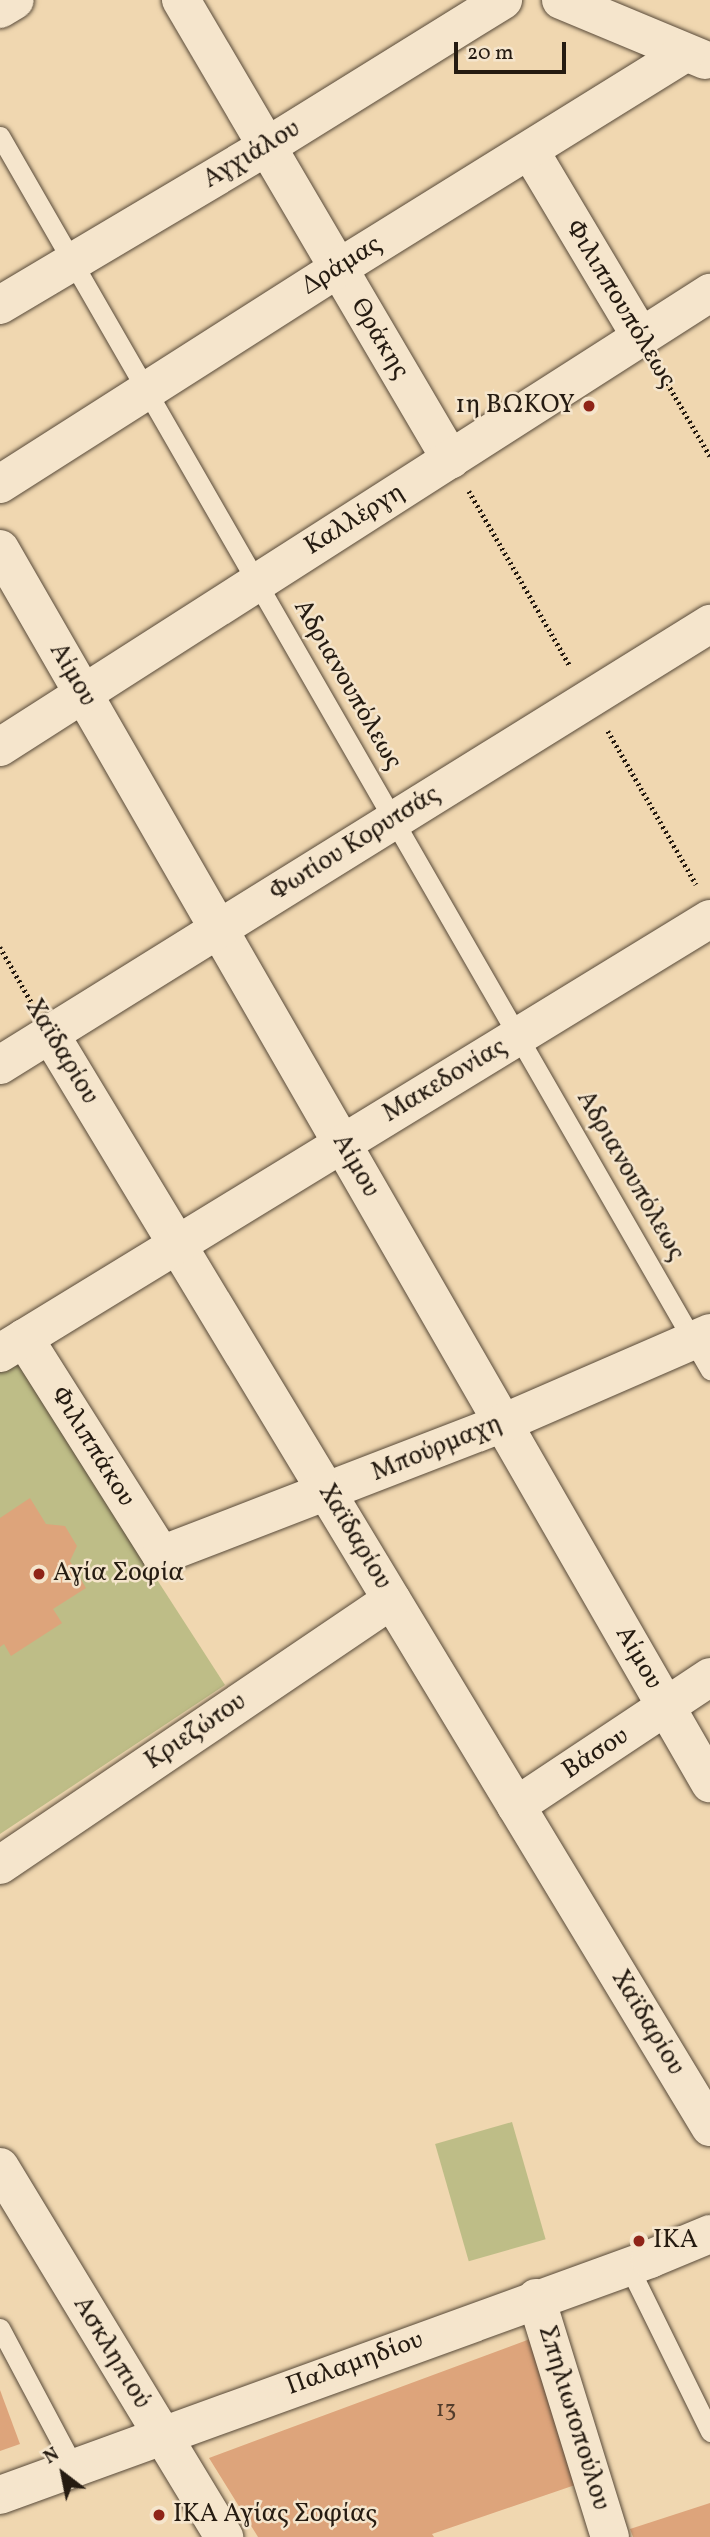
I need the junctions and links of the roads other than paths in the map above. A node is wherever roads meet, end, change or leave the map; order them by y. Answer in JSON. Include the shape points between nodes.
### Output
{"nodes":[{"id":1,"x":15,"y":0,"type":"edge"},
{"id":2,"x":181,"y":0,"type":"edge"},
{"id":3,"x":503,"y":0,"type":"edge"},
{"id":4,"x":561,"y":0,"type":"edge"},
{"id":5,"x":0,"y":9,"type":"edge"},
{"id":6,"x":698,"y":57,"type":"edge"},
{"id":7,"x":0,"y":136,"type":"edge"},
{"id":8,"x":266,"y":147,"type":"junction"},
{"id":9,"x":530,"y":151,"type":"junction"},
{"id":10,"x":73,"y":262,"type":"junction"},
{"id":11,"x":337,"y":269,"type":"junction"},
{"id":12,"x":710,"y":293,"type":"edge"},
{"id":13,"x":0,"y":306,"type":"edge"},
{"id":14,"x":641,"y":337,"type":"junction"},
{"id":15,"x":145,"y":391,"type":"junction"},
{"id":16,"x":451,"y":460,"type":"junction"},
{"id":17,"x":0,"y":484,"type":"edge"},
{"id":18,"x":0,"y":550,"type":"edge"},
{"id":19,"x":257,"y":582,"type":"junction"},
{"id":20,"x":710,"y":624,"type":"edge"},
{"id":21,"x":83,"y":693,"type":"junction"},
{"id":22,"x":0,"y":747,"type":"edge"},
{"id":23,"x":395,"y":820,"type":"junction"},
{"id":24,"x":710,"y":919,"type":"edge"},
{"id":25,"x":218,"y":929,"type":"junction"},
{"id":26,"x":50,"y":1034,"type":"junction"},
{"id":27,"x":519,"y":1036,"type":"junction"},
{"id":28,"x":0,"y":1065,"type":"edge"},
{"id":29,"x":342,"y":1144,"type":"junction"},
{"id":30,"x":177,"y":1245,"type":"junction"},
{"id":31,"x":12,"y":1345,"type":"edge"},
{"id":32,"x":704,"y":1348,"type":"edge"},
{"id":33,"x":503,"y":1423,"type":"junction"},
{"id":34,"x":327,"y":1493,"type":"junction"},
{"id":35,"x":161,"y":1555,"type":"joint"},
{"id":36,"x":392,"y":1600,"type":"junction"},
{"id":37,"x":710,"y":1677,"type":"edge"},
{"id":38,"x":666,"y":1707,"type":"junction"},
{"id":39,"x":710,"y":1783,"type":"edge"},
{"id":40,"x":516,"y":1806,"type":"junction"},
{"id":41,"x":0,"y":1865,"type":"edge"},
{"id":42,"x":710,"y":2127,"type":"edge"},
{"id":43,"x":4,"y":2182,"type":"edge"},
{"id":44,"x":710,"y":2234,"type":"edge"},
{"id":45,"x":628,"y":2265,"type":"junction"},
{"id":46,"x":536,"y":2298,"type":"junction"},
{"id":47,"x":0,"y":2328,"type":"edge"},
{"id":48,"x":710,"y":2432,"type":"edge"},
{"id":49,"x":160,"y":2435,"type":"junction"},
{"id":50,"x":74,"y":2467,"type":"junction"},
{"id":51,"x":0,"y":2495,"type":"edge"},
{"id":52,"x":224,"y":2537,"type":"edge"},
{"id":53,"x":610,"y":2537,"type":"edge"}],
"edges":[{"from":1,"to":5,"type":"street"},
{"from":2,"to":8,"type":"street","name":"Θράκης"},
{"from":3,"to":8,"type":"street","name":"Αγχιάλου"},
{"from":4,"to":6,"type":"street"},
{"from":6,"to":9,"type":"street","name":"Δράμας"},
{"from":7,"to":10,"type":"lane","name":"Αδριανουπόλεως"},
{"from":8,"to":10,"type":"street","name":"Αγχιάλου"},
{"from":8,"to":11,"type":"street","name":"Θράκης"},
{"from":9,"to":11,"type":"street","name":"Δράμας"},
{"from":9,"to":14,"type":"street","name":"Φιλιππουπόλεως"},
{"from":10,"to":13,"type":"street","name":"Αγχιάλου"},
{"from":10,"to":15,"type":"lane","name":"Αδριανουπόλεως"},
{"from":11,"to":15,"type":"street","name":"Δράμας"},
{"from":11,"to":16,"type":"street","name":"Θράκης"},
{"from":12,"to":14,"type":"street","name":"Καλλέργη"},
{"from":14,"to":16,"type":"street","name":"Καλλέργη"},
{"from":15,"to":17,"type":"street","name":"Δράμας"},
{"from":15,"to":19,"type":"lane","name":"Αδριανουπόλεως"},
{"from":16,"to":19,"type":"street","name":"Καλλέργη"},
{"from":18,"to":21,"type":"street","name":"Αίμου"},
{"from":19,"to":21,"type":"street","name":"Καλλέργη"},
{"from":19,"to":23,"type":"lane","name":"Αδριανουπόλεως"},
{"from":20,"to":23,"type":"street","name":"Φωτίου Κορυτσάς"},
{"from":21,"to":22,"type":"street","name":"Καλλέργη"},
{"from":21,"to":25,"type":"street","name":"Αίμου"},
{"from":23,"to":25,"type":"street","name":"Φωτίου Κορυτσάς"},
{"from":23,"to":27,"type":"lane","name":"Αδριανουπόλεως"},
{"from":24,"to":27,"type":"street","name":"Μακεδονίας"},
{"from":25,"to":26,"type":"street","name":"Φωτίου Κορυτσάς"},
{"from":25,"to":29,"type":"street","name":"Αίμου"},
{"from":26,"to":28,"type":"street","name":"Φωτίου Κορυτσάς"},
{"from":26,"to":30,"type":"street","name":"Χαϊδαρίου"},
{"from":27,"to":29,"type":"street","name":"Μακεδονίας"},
{"from":27,"to":32,"type":"lane","name":"Αδριανουπόλεως"},
{"from":29,"to":30,"type":"street","name":"Μακεδονίας"},
{"from":29,"to":33,"type":"street","name":"Αίμου"},
{"from":30,"to":31,"type":"street","name":"Μακεδονίας"},
{"from":30,"to":34,"type":"street","name":"Χαϊδαρίου"},
{"from":31,"to":35,"type":"street","name":"Φιλιππάκου"},
{"from":32,"to":33,"type":"street","name":"Μπούρμαχη"},
{"from":33,"to":34,"type":"street","name":"Μπούρμαχη"},
{"from":33,"to":38,"type":"street","name":"Αίμου"},
{"from":34,"to":35,"type":"street","name":"Μπούρμαχη"},
{"from":34,"to":36,"type":"street","name":"Χαϊδαρίου"},
{"from":36,"to":40,"type":"street","name":"Χαϊδαρίου"},
{"from":36,"to":41,"type":"street","name":"Κριεζώτου"},
{"from":37,"to":38,"type":"street","name":"Βάσου"},
{"from":38,"to":39,"type":"street","name":"Αίμου"},
{"from":38,"to":40,"type":"street","name":"Βάσου"},
{"from":40,"to":42,"type":"street","name":"Χαϊδαρίου"},
{"from":43,"to":49,"type":"street","name":"Ασκληπιού"},
{"from":44,"to":45,"type":"street","name":"Παλαμηδίου"},
{"from":45,"to":46,"type":"street","name":"Παλαμηδίου"},
{"from":45,"to":48,"type":"lane"},
{"from":46,"to":49,"type":"street","name":"Παλαμηδίου"},
{"from":46,"to":53,"type":"street","name":"Σπηλιωτοπούλου"},
{"from":47,"to":50,"type":"lane"},
{"from":49,"to":50,"type":"street","name":"Παλαμηδίου"},
{"from":49,"to":52,"type":"street","name":"Ασκληπιού"},
{"from":50,"to":51,"type":"street","name":"Παλαμηδίου"}]}
